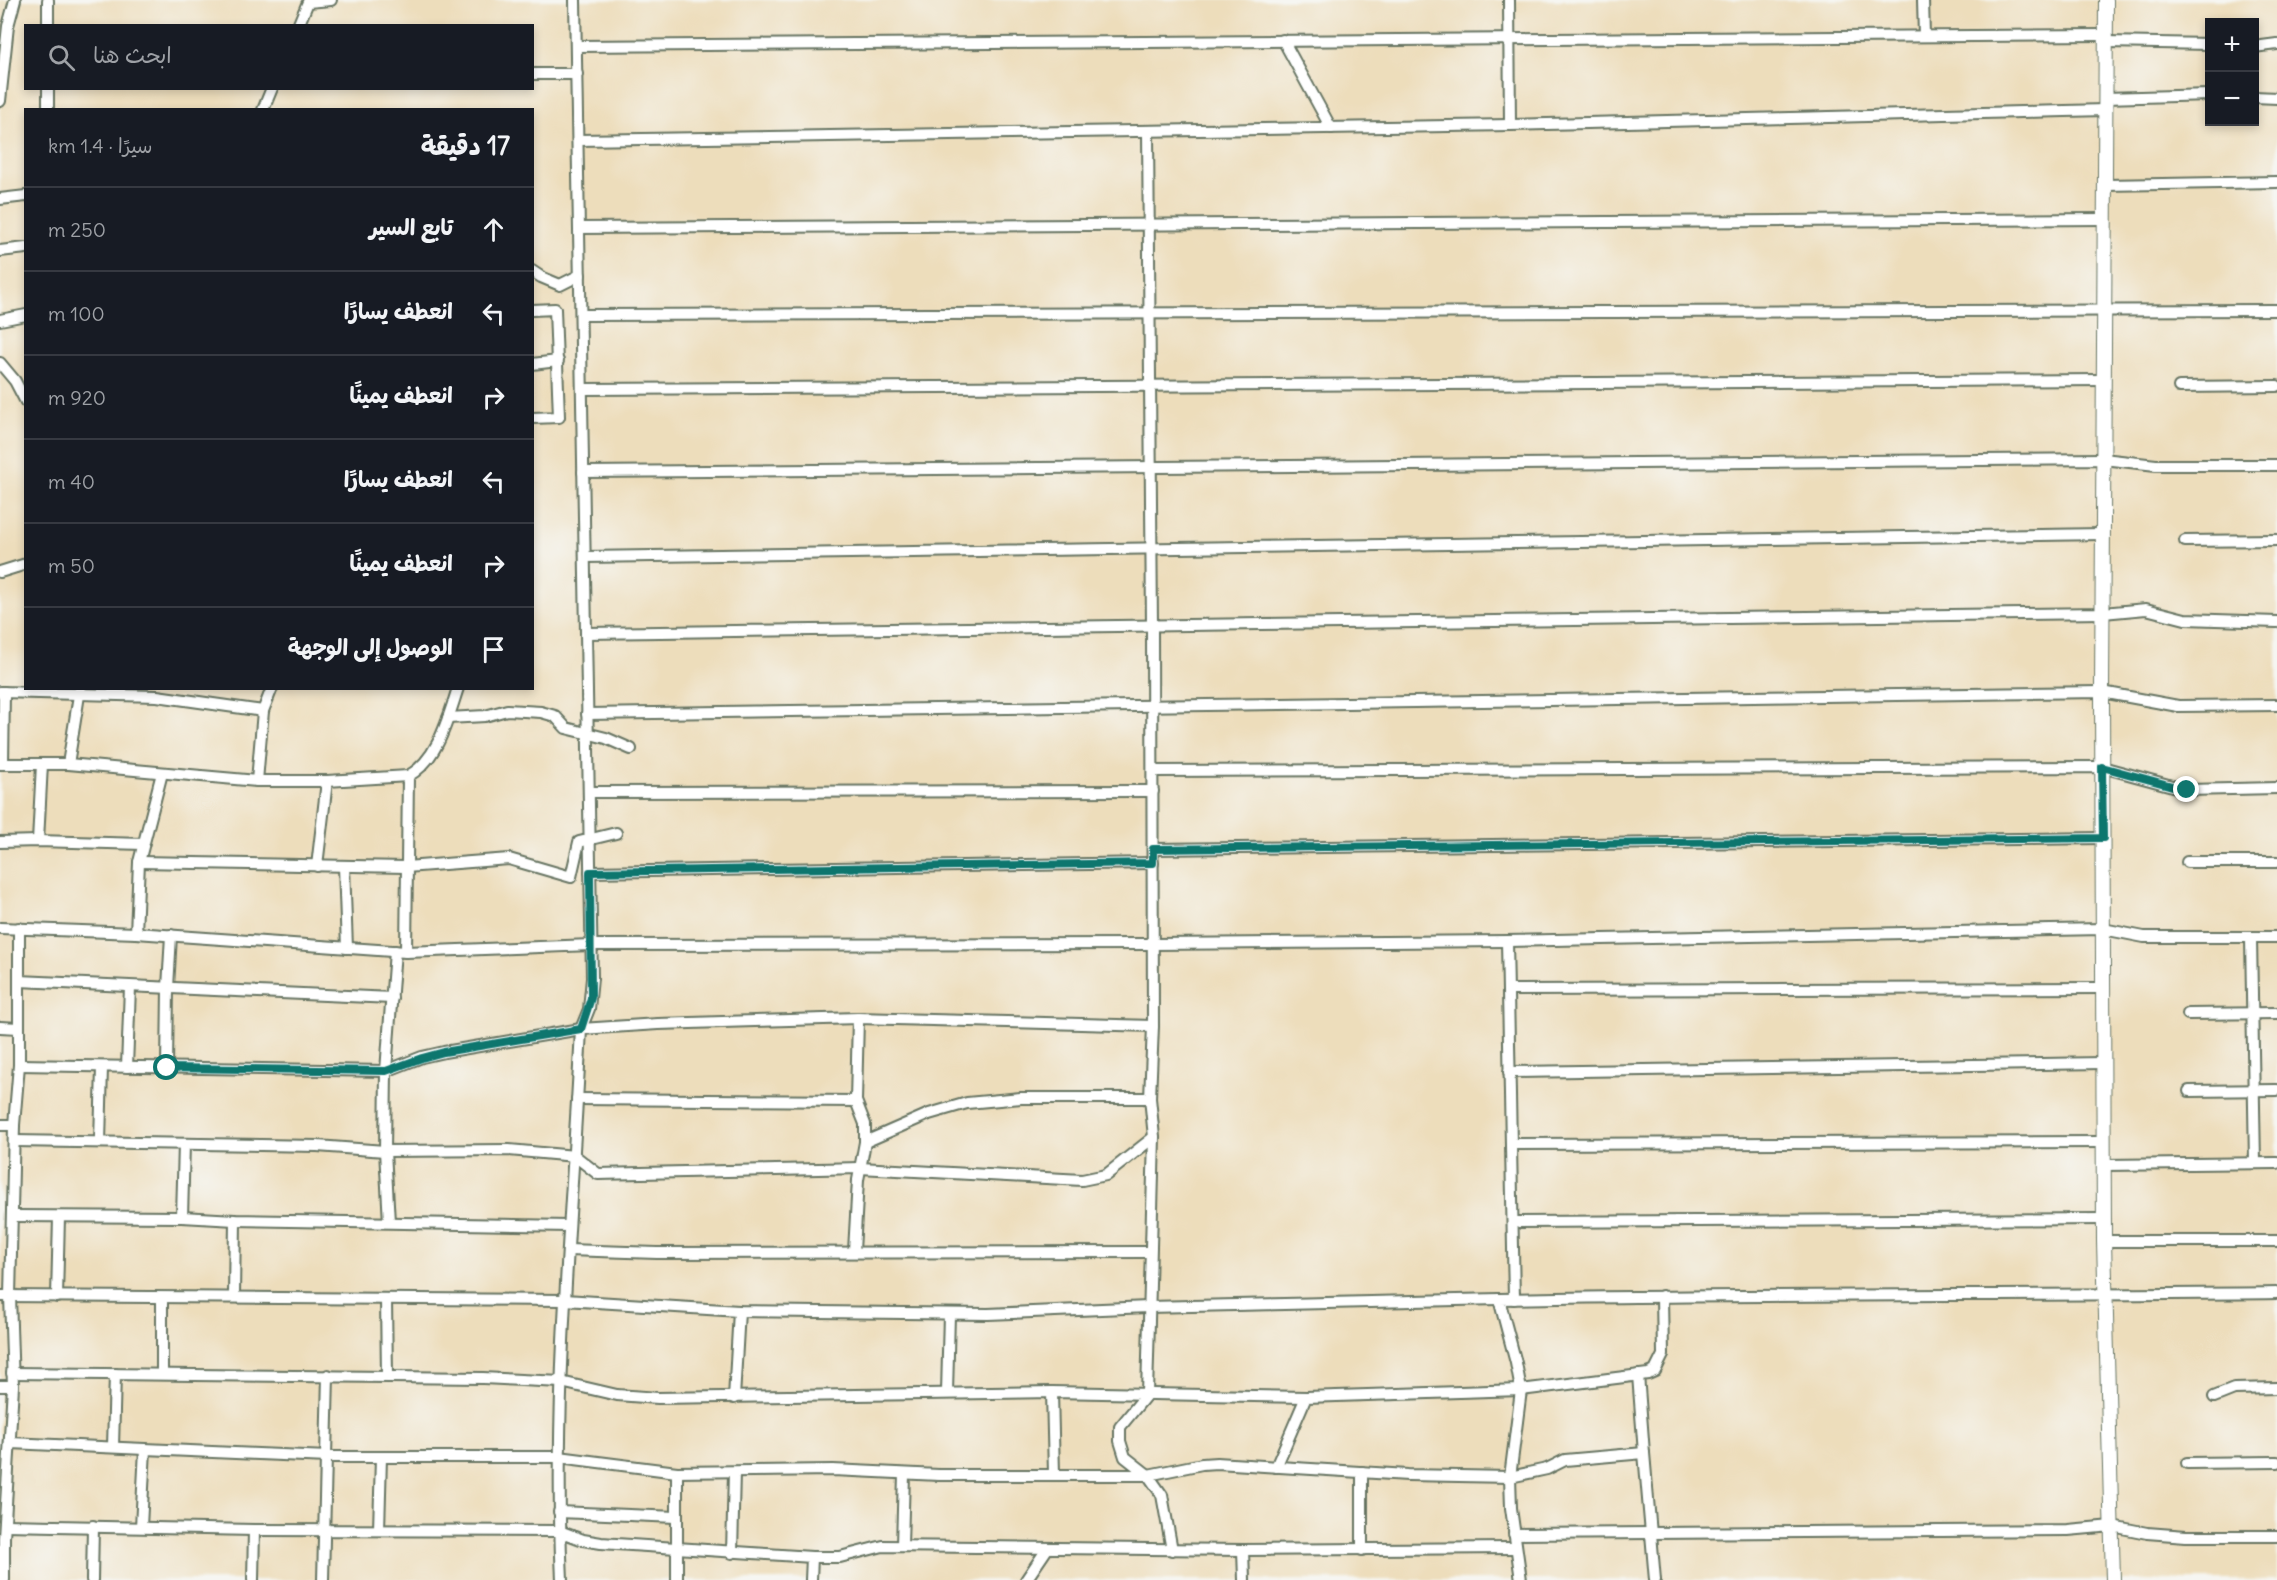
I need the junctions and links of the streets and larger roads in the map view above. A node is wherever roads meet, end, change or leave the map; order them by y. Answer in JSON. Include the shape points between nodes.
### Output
{"nodes":[{"id":1,"x":15,"y":0,"type":"edge"},
{"id":2,"x":48,"y":0,"type":"edge"},
{"id":3,"x":331,"y":0,"type":"edge"},
{"id":4,"x":576,"y":0,"type":"edge"},
{"id":5,"x":1509,"y":0,"type":"edge"},
{"id":6,"x":1923,"y":0,"type":"edge"},
{"id":7,"x":2106,"y":0,"type":"edge"},
{"id":8,"x":48,"y":24,"type":"edge"},
{"id":9,"x":299,"y":24,"type":"edge"},
{"id":10,"x":1924,"y":36,"type":"junction"},
{"id":11,"x":2106,"y":38,"type":"junction"},
{"id":12,"x":1509,"y":39,"type":"junction"},
{"id":13,"x":1284,"y":40,"type":"junction"},
{"id":14,"x":2205,"y":44,"type":"edge"},
{"id":15,"x":2277,"y":44,"type":"edge"},
{"id":16,"x":576,"y":46,"type":"junction"},
{"id":17,"x":2259,"y":46,"type":"edge"},
{"id":18,"x":534,"y":74,"type":"edge"},
{"id":19,"x":577,"y":75,"type":"junction"},
{"id":20,"x":48,"y":90,"type":"edge"},
{"id":21,"x":271,"y":90,"type":"edge"},
{"id":22,"x":2205,"y":95,"type":"edge"},
{"id":23,"x":2259,"y":97,"type":"edge"},
{"id":24,"x":2277,"y":98,"type":"edge"},
{"id":25,"x":0,"y":101,"type":"edge"},
{"id":26,"x":2105,"y":104,"type":"junction"},
{"id":27,"x":48,"y":108,"type":"edge"},
{"id":28,"x":264,"y":108,"type":"edge"},
{"id":29,"x":1510,"y":125,"type":"junction"},
{"id":30,"x":1331,"y":128,"type":"junction"},
{"id":31,"x":1148,"y":131,"type":"junction"},
{"id":32,"x":578,"y":140,"type":"junction"},
{"id":33,"x":2277,"y":182,"type":"edge"},
{"id":34,"x":2105,"y":184,"type":"junction"},
{"id":35,"x":24,"y":196,"type":"edge"},
{"id":36,"x":0,"y":199,"type":"edge"},
{"id":37,"x":2105,"y":219,"type":"junction"},
{"id":38,"x":1149,"y":224,"type":"junction"},
{"id":39,"x":579,"y":228,"type":"junction"},
{"id":40,"x":24,"y":248,"type":"edge"},
{"id":41,"x":0,"y":251,"type":"edge"},
{"id":42,"x":534,"y":272,"type":"edge"},
{"id":43,"x":580,"y":275,"type":"junction"},
{"id":44,"x":534,"y":310,"type":"edge"},
{"id":45,"x":2277,"y":310,"type":"edge"},
{"id":46,"x":2104,"y":312,"type":"junction"},
{"id":47,"x":1150,"y":314,"type":"junction"},
{"id":48,"x":24,"y":315,"type":"edge"},
{"id":49,"x":581,"y":315,"type":"junction"},
{"id":50,"x":0,"y":320,"type":"edge"},
{"id":51,"x":558,"y":361,"type":"junction"},
{"id":52,"x":0,"y":363,"type":"edge"},
{"id":53,"x":534,"y":363,"type":"edge"},
{"id":54,"x":20,"y":380,"type":"edge"},
{"id":55,"x":2104,"y":380,"type":"junction"},
{"id":56,"x":1150,"y":386,"type":"junction"},
{"id":57,"x":2277,"y":386,"type":"edge"},
{"id":58,"x":2179,"y":387,"type":"dead end"},
{"id":59,"x":582,"y":389,"type":"junction"},
{"id":60,"x":24,"y":395,"type":"edge"},
{"id":61,"x":534,"y":418,"type":"edge"},
{"id":62,"x":2103,"y":459,"type":"junction"},
{"id":63,"x":2277,"y":465,"type":"edge"},
{"id":64,"x":1151,"y":467,"type":"junction"},
{"id":65,"x":583,"y":472,"type":"junction"},
{"id":66,"x":2103,"y":534,"type":"junction"},
{"id":67,"x":2277,"y":540,"type":"edge"},
{"id":68,"x":2185,"y":541,"type":"dead end"},
{"id":69,"x":1152,"y":548,"type":"junction"},
{"id":70,"x":585,"y":557,"type":"junction"},
{"id":71,"x":24,"y":565,"type":"edge"},
{"id":72,"x":0,"y":572,"type":"edge"},
{"id":73,"x":2103,"y":613,"type":"junction"},
{"id":74,"x":2277,"y":622,"type":"edge"},
{"id":75,"x":1152,"y":626,"type":"junction"},
{"id":76,"x":586,"y":633,"type":"junction"},
{"id":77,"x":271,"y":690,"type":"edge"},
{"id":78,"x":457,"y":690,"type":"edge"},
{"id":79,"x":80,"y":691,"type":"edge"},
{"id":80,"x":2,"y":692,"type":"edge"},
{"id":81,"x":2102,"y":692,"type":"junction"},
{"id":82,"x":2277,"y":705,"type":"edge"},
{"id":83,"x":1152,"y":706,"type":"junction"},
{"id":84,"x":263,"y":711,"type":"junction"},
{"id":85,"x":587,"y":714,"type":"junction"},
{"id":86,"x":448,"y":718,"type":"junction"},
{"id":87,"x":588,"y":734,"type":"junction"},
{"id":88,"x":631,"y":749,"type":"dead end"},
{"id":89,"x":1,"y":764,"type":"edge"},
{"id":90,"x":42,"y":764,"type":"junction"},
{"id":91,"x":68,"y":764,"type":"junction"},
{"id":92,"x":2102,"y":767,"type":"junction"},
{"id":93,"x":1152,"y":771,"type":"junction"},
{"id":94,"x":162,"y":773,"type":"junction"},
{"id":95,"x":408,"y":776,"type":"junction"},
{"id":96,"x":257,"y":781,"type":"junction"},
{"id":97,"x":327,"y":781,"type":"junction"},
{"id":98,"x":2277,"y":788,"type":"edge"},
{"id":99,"x":1152,"y":791,"type":"junction"},
{"id":100,"x":589,"y":792,"type":"junction"},
{"id":101,"x":616,"y":833,"type":"dead end"},
{"id":102,"x":589,"y":838,"type":"junction"},
{"id":103,"x":2103,"y":838,"type":"junction"},
{"id":104,"x":38,"y":841,"type":"junction"},
{"id":105,"x":0,"y":842,"type":"edge"},
{"id":106,"x":143,"y":844,"type":"junction"},
{"id":107,"x":0,"y":848,"type":"edge"},
{"id":108,"x":1153,"y":849,"type":"junction"},
{"id":109,"x":139,"y":862,"type":"junction"},
{"id":110,"x":2187,"y":862,"type":"dead end"},
{"id":111,"x":2277,"y":862,"type":"edge"},
{"id":112,"x":1153,"y":863,"type":"junction"},
{"id":113,"x":317,"y":866,"type":"junction"},
{"id":114,"x":344,"y":866,"type":"junction"},
{"id":115,"x":406,"y":867,"type":"junction"},
{"id":116,"x":590,"y":872,"type":"junction"},
{"id":117,"x":0,"y":928,"type":"edge"},
{"id":118,"x":19,"y":928,"type":"junction"},
{"id":119,"x":2103,"y":929,"type":"junction"},
{"id":120,"x":136,"y":933,"type":"junction"},
{"id":121,"x":171,"y":935,"type":"junction"},
{"id":122,"x":2277,"y":937,"type":"edge"},
{"id":123,"x":2251,"y":938,"type":"junction"},
{"id":124,"x":1507,"y":941,"type":"junction"},
{"id":125,"x":1153,"y":944,"type":"junction"},
{"id":126,"x":591,"y":945,"type":"junction"},
{"id":127,"x":347,"y":948,"type":"junction"},
{"id":128,"x":394,"y":951,"type":"junction"},
{"id":129,"x":406,"y":952,"type":"junction"},
{"id":130,"x":19,"y":981,"type":"junction"},
{"id":131,"x":130,"y":987,"type":"junction"},
{"id":132,"x":168,"y":988,"type":"junction"},
{"id":133,"x":2103,"y":988,"type":"junction"},
{"id":134,"x":1508,"y":990,"type":"junction"},
{"id":135,"x":392,"y":998,"type":"junction"},
{"id":136,"x":2253,"y":1013,"type":"junction"},
{"id":137,"x":2277,"y":1013,"type":"edge"},
{"id":138,"x":2188,"y":1014,"type":"dead end"},
{"id":139,"x":858,"y":1018,"type":"junction"},
{"id":140,"x":1153,"y":1026,"type":"junction"},
{"id":141,"x":0,"y":1027,"type":"edge"},
{"id":142,"x":19,"y":1028,"type":"junction"},
{"id":143,"x":581,"y":1029,"type":"junction"},
{"id":144,"x":2103,"y":1063,"type":"junction"},
{"id":145,"x":19,"y":1065,"type":"junction"},
{"id":146,"x":102,"y":1067,"type":"junction"},
{"id":147,"x":127,"y":1067,"type":"junction"},
{"id":148,"x":167,"y":1068,"type":"junction"},
{"id":149,"x":386,"y":1071,"type":"junction"},
{"id":150,"x":1509,"y":1072,"type":"junction"},
{"id":151,"x":2254,"y":1090,"type":"junction"},
{"id":152,"x":2277,"y":1090,"type":"edge"},
{"id":153,"x":2189,"y":1091,"type":"dead end"},
{"id":154,"x":1150,"y":1098,"type":"junction"},
{"id":155,"x":577,"y":1099,"type":"junction"},
{"id":156,"x":856,"y":1101,"type":"junction"},
{"id":157,"x":0,"y":1125,"type":"edge"},
{"id":158,"x":14,"y":1125,"type":"junction"},
{"id":159,"x":1154,"y":1137,"type":"junction"},
{"id":160,"x":14,"y":1141,"type":"junction"},
{"id":161,"x":100,"y":1142,"type":"junction"},
{"id":162,"x":865,"y":1142,"type":"junction"},
{"id":163,"x":2104,"y":1142,"type":"junction"},
{"id":164,"x":184,"y":1144,"type":"junction"},
{"id":165,"x":1511,"y":1144,"type":"junction"},
{"id":166,"x":385,"y":1151,"type":"junction"},
{"id":167,"x":574,"y":1156,"type":"junction"},
{"id":168,"x":2255,"y":1163,"type":"junction"},
{"id":169,"x":2277,"y":1163,"type":"edge"},
{"id":170,"x":2104,"y":1165,"type":"junction"},
{"id":171,"x":860,"y":1168,"type":"junction"},
{"id":172,"x":13,"y":1216,"type":"junction"},
{"id":173,"x":59,"y":1217,"type":"junction"},
{"id":174,"x":182,"y":1217,"type":"junction"},
{"id":175,"x":235,"y":1220,"type":"junction"},
{"id":176,"x":2104,"y":1220,"type":"junction"},
{"id":177,"x":389,"y":1222,"type":"junction"},
{"id":178,"x":1513,"y":1222,"type":"junction"},
{"id":179,"x":568,"y":1226,"type":"junction"},
{"id":180,"x":2104,"y":1241,"type":"junction"},
{"id":181,"x":2277,"y":1241,"type":"edge"},
{"id":182,"x":568,"y":1250,"type":"junction"},
{"id":183,"x":854,"y":1251,"type":"junction"},
{"id":184,"x":1149,"y":1252,"type":"junction"},
{"id":185,"x":2277,"y":1293,"type":"edge"},
{"id":186,"x":2105,"y":1295,"type":"junction"},
{"id":187,"x":5,"y":1296,"type":"edge"},
{"id":188,"x":1662,"y":1296,"type":"junction"},
{"id":189,"x":57,"y":1297,"type":"junction"},
{"id":190,"x":234,"y":1297,"type":"junction"},
{"id":191,"x":162,"y":1298,"type":"junction"},
{"id":192,"x":386,"y":1299,"type":"junction"},
{"id":193,"x":1499,"y":1299,"type":"junction"},
{"id":194,"x":1514,"y":1299,"type":"junction"},
{"id":195,"x":565,"y":1300,"type":"junction"},
{"id":196,"x":1148,"y":1307,"type":"junction"},
{"id":197,"x":739,"y":1311,"type":"junction"},
{"id":198,"x":949,"y":1314,"type":"junction"},
{"id":199,"x":12,"y":1373,"type":"junction"},
{"id":200,"x":115,"y":1374,"type":"junction"},
{"id":201,"x":162,"y":1374,"type":"junction"},
{"id":202,"x":328,"y":1375,"type":"junction"},
{"id":203,"x":1638,"y":1375,"type":"junction"},
{"id":204,"x":387,"y":1376,"type":"junction"},
{"id":205,"x":561,"y":1382,"type":"junction"},
{"id":206,"x":0,"y":1386,"type":"edge"},
{"id":207,"x":13,"y":1386,"type":"junction"},
{"id":208,"x":2277,"y":1388,"type":"edge"},
{"id":209,"x":1521,"y":1390,"type":"junction"},
{"id":210,"x":1052,"y":1392,"type":"junction"},
{"id":211,"x":946,"y":1393,"type":"junction"},
{"id":212,"x":1147,"y":1394,"type":"junction"},
{"id":213,"x":1306,"y":1397,"type":"junction"},
{"id":214,"x":2214,"y":1397,"type":"dead end"},
{"id":215,"x":734,"y":1398,"type":"junction"},
{"id":216,"x":10,"y":1443,"type":"junction"},
{"id":217,"x":113,"y":1447,"type":"junction"},
{"id":218,"x":145,"y":1449,"type":"junction"},
{"id":219,"x":1644,"y":1453,"type":"junction"},
{"id":220,"x":328,"y":1456,"type":"junction"},
{"id":221,"x":381,"y":1456,"type":"junction"},
{"id":222,"x":559,"y":1457,"type":"junction"},
{"id":223,"x":4,"y":1461,"type":"edge"},
{"id":224,"x":2277,"y":1462,"type":"edge"},
{"id":225,"x":2187,"y":1463,"type":"dead end"},
{"id":226,"x":1276,"y":1467,"type":"junction"},
{"id":227,"x":677,"y":1472,"type":"junction"},
{"id":228,"x":734,"y":1472,"type":"junction"},
{"id":229,"x":1362,"y":1472,"type":"junction"},
{"id":230,"x":904,"y":1474,"type":"junction"},
{"id":231,"x":1054,"y":1474,"type":"junction"},
{"id":232,"x":1148,"y":1475,"type":"junction"},
{"id":233,"x":1510,"y":1477,"type":"junction"},
{"id":234,"x":560,"y":1512,"type":"junction"},
{"id":235,"x":676,"y":1517,"type":"junction"},
{"id":236,"x":5,"y":1525,"type":"junction"},
{"id":237,"x":93,"y":1526,"type":"junction"},
{"id":238,"x":2112,"y":1526,"type":"junction"},
{"id":239,"x":141,"y":1527,"type":"junction"},
{"id":240,"x":254,"y":1530,"type":"junction"},
{"id":241,"x":324,"y":1530,"type":"junction"},
{"id":242,"x":379,"y":1530,"type":"junction"},
{"id":243,"x":560,"y":1531,"type":"junction"},
{"id":244,"x":1651,"y":1532,"type":"junction"},
{"id":245,"x":1514,"y":1534,"type":"junction"},
{"id":246,"x":2277,"y":1536,"type":"edge"},
{"id":247,"x":2,"y":1538,"type":"edge"},
{"id":248,"x":902,"y":1546,"type":"junction"},
{"id":249,"x":1515,"y":1548,"type":"junction"},
{"id":250,"x":677,"y":1549,"type":"junction"},
{"id":251,"x":1047,"y":1550,"type":"junction"},
{"id":252,"x":1172,"y":1550,"type":"junction"},
{"id":253,"x":1243,"y":1550,"type":"junction"},
{"id":254,"x":1362,"y":1550,"type":"junction"},
{"id":255,"x":732,"y":1553,"type":"junction"},
{"id":256,"x":812,"y":1557,"type":"junction"},
{"id":257,"x":4,"y":1580,"type":"edge"},
{"id":258,"x":92,"y":1580,"type":"edge"},
{"id":259,"x":253,"y":1580,"type":"edge"},
{"id":260,"x":323,"y":1580,"type":"edge"},
{"id":261,"x":562,"y":1580,"type":"edge"},
{"id":262,"x":677,"y":1580,"type":"edge"},
{"id":263,"x":811,"y":1580,"type":"edge"},
{"id":264,"x":1026,"y":1580,"type":"edge"},
{"id":265,"x":1244,"y":1580,"type":"edge"},
{"id":266,"x":1521,"y":1580,"type":"edge"},
{"id":267,"x":1655,"y":1580,"type":"edge"},
{"id":268,"x":2113,"y":1580,"type":"edge"}],
"edges":[{"from":1,"to":25,"type":"street","via":[[8,26]]},
{"from":2,"to":8,"type":"street"},
{"from":3,"to":9,"type":"street","via":[[308,2]]},
{"from":4,"to":16,"type":"street"},
{"from":5,"to":12,"type":"street"},
{"from":6,"to":10,"type":"street"},
{"from":7,"to":11,"type":"street"},
{"from":10,"to":11,"type":"street"},
{"from":10,"to":12,"type":"street"},
{"from":11,"to":14,"type":"street"},
{"from":11,"to":26,"type":"street"},
{"from":12,"to":13,"type":"street"},
{"from":12,"to":29,"type":"street"},
{"from":13,"to":16,"type":"street"},
{"from":13,"to":30,"type":"street"},
{"from":15,"to":17,"type":"street"},
{"from":16,"to":19,"type":"street"},
{"from":18,"to":19,"type":"street"},
{"from":19,"to":32,"type":"street"},
{"from":20,"to":27,"type":"street"},
{"from":21,"to":28,"type":"street"},
{"from":22,"to":26,"type":"street"},
{"from":23,"to":24,"type":"street"},
{"from":26,"to":29,"type":"street"},
{"from":26,"to":34,"type":"street"},
{"from":29,"to":30,"type":"street"},
{"from":30,"to":31,"type":"street"},
{"from":31,"to":32,"type":"street"},
{"from":31,"to":38,"type":"street"},
{"from":32,"to":39,"type":"street"},
{"from":33,"to":34,"type":"street"},
{"from":34,"to":37,"type":"street"},
{"from":35,"to":36,"type":"street"},
{"from":37,"to":38,"type":"street"},
{"from":37,"to":46,"type":"street"},
{"from":38,"to":39,"type":"street"},
{"from":38,"to":47,"type":"street"},
{"from":39,"to":43,"type":"street"},
{"from":40,"to":41,"type":"street"},
{"from":42,"to":43,"type":"street","via":[[560,285]]},
{"from":43,"to":49,"type":"street"},
{"from":44,"to":51,"type":"street","via":[[555,309]]},
{"from":45,"to":46,"type":"street"},
{"from":46,"to":47,"type":"street"},
{"from":46,"to":55,"type":"street"},
{"from":47,"to":49,"type":"street"},
{"from":47,"to":56,"type":"street"},
{"from":48,"to":50,"type":"street"},
{"from":49,"to":59,"type":"street"},
{"from":51,"to":53,"type":"street"},
{"from":51,"to":61,"type":"street","via":[[559,417]]},
{"from":52,"to":54,"type":"street"},
{"from":54,"to":60,"type":"street"},
{"from":55,"to":56,"type":"street"},
{"from":55,"to":62,"type":"street"},
{"from":56,"to":59,"type":"street"},
{"from":56,"to":64,"type":"street"},
{"from":57,"to":58,"type":"street"},
{"from":59,"to":65,"type":"street"},
{"from":62,"to":63,"type":"street","via":[[2156,465]]},
{"from":62,"to":64,"type":"street"},
{"from":62,"to":66,"type":"street"},
{"from":64,"to":65,"type":"street"},
{"from":64,"to":69,"type":"street"},
{"from":65,"to":70,"type":"street"},
{"from":66,"to":69,"type":"street"},
{"from":66,"to":73,"type":"street"},
{"from":67,"to":68,"type":"street"},
{"from":69,"to":70,"type":"street"},
{"from":69,"to":75,"type":"street"},
{"from":70,"to":76,"type":"street"},
{"from":71,"to":72,"type":"street"},
{"from":73,"to":74,"type":"street","via":[[2146,609],[2185,620]]},
{"from":73,"to":75,"type":"street"},
{"from":73,"to":81,"type":"street"},
{"from":75,"to":76,"type":"street"},
{"from":75,"to":83,"type":"street"},
{"from":76,"to":85,"type":"street"},
{"from":77,"to":84,"type":"street"},
{"from":78,"to":86,"type":"street"},
{"from":79,"to":80,"type":"street"},
{"from":79,"to":84,"type":"street","via":[[157,696]]},
{"from":79,"to":91,"type":"street"},
{"from":80,"to":89,"type":"street"},
{"from":81,"to":82,"type":"street","via":[[2178,706]]},
{"from":81,"to":83,"type":"street"},
{"from":81,"to":92,"type":"street"},
{"from":83,"to":85,"type":"street"},
{"from":83,"to":93,"type":"street"},
{"from":84,"to":96,"type":"street"},
{"from":85,"to":87,"type":"street"},
{"from":86,"to":87,"type":"street","via":[[507,710],[541,712],[555,716],[566,728]]},
{"from":86,"to":95,"type":"street","via":[[428,761]]},
{"from":87,"to":88,"type":"street"},
{"from":87,"to":100,"type":"street"},
{"from":89,"to":90,"type":"street"},
{"from":90,"to":91,"type":"street"},
{"from":90,"to":104,"type":"street"},
{"from":91,"to":94,"type":"street"},
{"from":92,"to":93,"type":"street"},
{"from":92,"to":98,"type":"street","via":[[2187,790]]},
{"from":92,"to":103,"type":"street"},
{"from":93,"to":99,"type":"street"},
{"from":94,"to":96,"type":"street"},
{"from":94,"to":106,"type":"street"},
{"from":95,"to":97,"type":"street"},
{"from":95,"to":115,"type":"street"},
{"from":96,"to":97,"type":"street"},
{"from":97,"to":113,"type":"street"},
{"from":99,"to":100,"type":"street"},
{"from":99,"to":108,"type":"street"},
{"from":100,"to":102,"type":"street"},
{"from":101,"to":102,"type":"street"},
{"from":102,"to":115,"type":"street","via":[[579,842],[571,877],[508,859]]},
{"from":102,"to":116,"type":"street"},
{"from":103,"to":108,"type":"street"},
{"from":103,"to":119,"type":"street"},
{"from":104,"to":105,"type":"street"},
{"from":104,"to":106,"type":"street"},
{"from":105,"to":107,"type":"street"},
{"from":106,"to":109,"type":"street"},
{"from":108,"to":112,"type":"street"},
{"from":109,"to":113,"type":"street"},
{"from":109,"to":120,"type":"street"},
{"from":110,"to":111,"type":"street"},
{"from":112,"to":116,"type":"street"},
{"from":112,"to":125,"type":"street"},
{"from":113,"to":114,"type":"street"},
{"from":114,"to":115,"type":"street"},
{"from":114,"to":127,"type":"street"},
{"from":115,"to":129,"type":"street"},
{"from":116,"to":126,"type":"street"},
{"from":117,"to":118,"type":"street"},
{"from":118,"to":120,"type":"street"},
{"from":118,"to":130,"type":"street"},
{"from":119,"to":123,"type":"street","via":[[2144,937]]},
{"from":119,"to":124,"type":"street"},
{"from":119,"to":133,"type":"street"},
{"from":120,"to":121,"type":"street"},
{"from":121,"to":127,"type":"street"},
{"from":121,"to":132,"type":"street"},
{"from":122,"to":123,"type":"street"},
{"from":123,"to":136,"type":"street"},
{"from":124,"to":125,"type":"street"},
{"from":124,"to":134,"type":"street"},
{"from":125,"to":126,"type":"street"},
{"from":125,"to":140,"type":"street"},
{"from":126,"to":129,"type":"street"},
{"from":126,"to":143,"type":"street","via":[[591,998]]},
{"from":127,"to":128,"type":"street"},
{"from":128,"to":129,"type":"street"},
{"from":128,"to":135,"type":"street"},
{"from":130,"to":131,"type":"street"},
{"from":130,"to":142,"type":"street"},
{"from":131,"to":132,"type":"street"},
{"from":131,"to":147,"type":"street"},
{"from":132,"to":135,"type":"street"},
{"from":132,"to":148,"type":"street"},
{"from":133,"to":134,"type":"street"},
{"from":133,"to":144,"type":"street"},
{"from":134,"to":150,"type":"street"},
{"from":135,"to":149,"type":"street"},
{"from":136,"to":137,"type":"street"},
{"from":136,"to":138,"type":"street"},
{"from":136,"to":151,"type":"street"},
{"from":139,"to":140,"type":"street"},
{"from":139,"to":143,"type":"street"},
{"from":139,"to":156,"type":"street"},
{"from":140,"to":154,"type":"street"},
{"from":141,"to":142,"type":"street"},
{"from":142,"to":145,"type":"street"},
{"from":143,"to":149,"type":"street","via":[[444,1052]]},
{"from":143,"to":155,"type":"street"},
{"from":144,"to":150,"type":"street"},
{"from":144,"to":163,"type":"street"},
{"from":145,"to":146,"type":"street"},
{"from":145,"to":158,"type":"street"},
{"from":146,"to":147,"type":"street"},
{"from":146,"to":161,"type":"street"},
{"from":147,"to":148,"type":"street"},
{"from":148,"to":149,"type":"street"},
{"from":149,"to":166,"type":"street"},
{"from":150,"to":165,"type":"street"},
{"from":151,"to":152,"type":"street"},
{"from":151,"to":153,"type":"street"},
{"from":151,"to":168,"type":"street"},
{"from":154,"to":159,"type":"street"},
{"from":154,"to":162,"type":"street","via":[[968,1102]]},
{"from":155,"to":156,"type":"street"},
{"from":155,"to":167,"type":"street"},
{"from":156,"to":162,"type":"street","via":[[865,1124]]},
{"from":157,"to":158,"type":"street"},
{"from":158,"to":160,"type":"street"},
{"from":159,"to":171,"type":"street","via":[[1106,1175],[1094,1179],[1049,1180]]},
{"from":159,"to":184,"type":"street"},
{"from":160,"to":161,"type":"street"},
{"from":160,"to":172,"type":"street"},
{"from":161,"to":164,"type":"street"},
{"from":162,"to":171,"type":"street"},
{"from":163,"to":165,"type":"street"},
{"from":163,"to":170,"type":"street"},
{"from":164,"to":166,"type":"street"},
{"from":164,"to":174,"type":"street"},
{"from":165,"to":178,"type":"street"},
{"from":166,"to":167,"type":"street","via":[[509,1150]]},
{"from":166,"to":177,"type":"street"},
{"from":167,"to":171,"type":"street","via":[[598,1174]]},
{"from":167,"to":179,"type":"street"},
{"from":168,"to":169,"type":"street"},
{"from":168,"to":170,"type":"street"},
{"from":170,"to":176,"type":"street"},
{"from":171,"to":183,"type":"street"},
{"from":172,"to":173,"type":"street"},
{"from":172,"to":187,"type":"street"},
{"from":173,"to":174,"type":"street"},
{"from":173,"to":189,"type":"street"},
{"from":174,"to":175,"type":"street"},
{"from":175,"to":177,"type":"street"},
{"from":175,"to":190,"type":"street"},
{"from":176,"to":178,"type":"street"},
{"from":176,"to":180,"type":"street"},
{"from":177,"to":179,"type":"street"},
{"from":178,"to":194,"type":"street"},
{"from":179,"to":182,"type":"street"},
{"from":180,"to":181,"type":"street"},
{"from":180,"to":186,"type":"street"},
{"from":182,"to":183,"type":"street"},
{"from":182,"to":195,"type":"street"},
{"from":183,"to":184,"type":"street"},
{"from":184,"to":196,"type":"street"},
{"from":185,"to":186,"type":"street"},
{"from":186,"to":188,"type":"street"},
{"from":186,"to":238,"type":"street"},
{"from":187,"to":189,"type":"street"},
{"from":187,"to":199,"type":"street"},
{"from":188,"to":194,"type":"street"},
{"from":188,"to":203,"type":"street","via":[[1663,1355],[1655,1371]]},
{"from":189,"to":191,"type":"street"},
{"from":190,"to":191,"type":"street"},
{"from":190,"to":192,"type":"street"},
{"from":191,"to":201,"type":"street"},
{"from":192,"to":195,"type":"street"},
{"from":192,"to":204,"type":"street"},
{"from":193,"to":194,"type":"street"},
{"from":193,"to":196,"type":"street"},
{"from":193,"to":209,"type":"street"},
{"from":195,"to":197,"type":"street"},
{"from":195,"to":205,"type":"street"},
{"from":196,"to":198,"type":"street"},
{"from":196,"to":212,"type":"street"},
{"from":197,"to":198,"type":"street"},
{"from":197,"to":215,"type":"street"},
{"from":198,"to":211,"type":"street"},
{"from":199,"to":200,"type":"street"},
{"from":199,"to":207,"type":"street"},
{"from":200,"to":201,"type":"street"},
{"from":200,"to":217,"type":"street"},
{"from":201,"to":202,"type":"street"},
{"from":202,"to":204,"type":"street"},
{"from":202,"to":220,"type":"street"},
{"from":203,"to":209,"type":"street"},
{"from":203,"to":219,"type":"street"},
{"from":204,"to":205,"type":"street"},
{"from":205,"to":215,"type":"street","via":[[617,1395]]},
{"from":205,"to":222,"type":"street"},
{"from":206,"to":207,"type":"street"},
{"from":207,"to":216,"type":"street"},
{"from":208,"to":214,"type":"street","via":[[2234,1389]]},
{"from":209,"to":213,"type":"street"},
{"from":209,"to":233,"type":"street"},
{"from":210,"to":211,"type":"street"},
{"from":210,"to":212,"type":"street"},
{"from":210,"to":231,"type":"street"},
{"from":211,"to":215,"type":"street"},
{"from":212,"to":213,"type":"street"},
{"from":212,"to":232,"type":"street","via":[[1120,1427],[1120,1441],[1125,1457]]},
{"from":213,"to":226,"type":"street"},
{"from":216,"to":217,"type":"street"},
{"from":216,"to":223,"type":"street"},
{"from":217,"to":218,"type":"street"},
{"from":218,"to":220,"type":"street"},
{"from":218,"to":239,"type":"street"},
{"from":219,"to":233,"type":"street","via":[[1573,1459]]},
{"from":219,"to":244,"type":"street"},
{"from":220,"to":221,"type":"street"},
{"from":220,"to":241,"type":"street"},
{"from":221,"to":222,"type":"street"},
{"from":221,"to":242,"type":"street"},
{"from":222,"to":227,"type":"street"},
{"from":222,"to":234,"type":"street"},
{"from":223,"to":236,"type":"street"},
{"from":224,"to":225,"type":"street"},
{"from":226,"to":229,"type":"street"},
{"from":226,"to":232,"type":"street","via":[[1202,1464]]},
{"from":227,"to":228,"type":"street"},
{"from":227,"to":235,"type":"street"},
{"from":228,"to":230,"type":"street","via":[[833,1470]]},
{"from":228,"to":255,"type":"street"},
{"from":229,"to":233,"type":"street"},
{"from":229,"to":254,"type":"street"},
{"from":230,"to":231,"type":"street"},
{"from":230,"to":248,"type":"street"},
{"from":231,"to":232,"type":"street"},
{"from":232,"to":252,"type":"street","via":[[1162,1495]]},
{"from":233,"to":245,"type":"street"},
{"from":234,"to":235,"type":"street"},
{"from":234,"to":243,"type":"street"},
{"from":235,"to":250,"type":"street"},
{"from":236,"to":237,"type":"street"},
{"from":236,"to":247,"type":"street"},
{"from":237,"to":239,"type":"street"},
{"from":237,"to":258,"type":"street"},
{"from":238,"to":244,"type":"street","via":[[2068,1530]]},
{"from":238,"to":246,"type":"street","via":[[2186,1536]]},
{"from":238,"to":268,"type":"street"},
{"from":239,"to":240,"type":"street"},
{"from":240,"to":241,"type":"street"},
{"from":240,"to":259,"type":"street"},
{"from":241,"to":242,"type":"street"},
{"from":241,"to":260,"type":"street"},
{"from":242,"to":243,"type":"street"},
{"from":243,"to":250,"type":"street","via":[[601,1543]]},
{"from":243,"to":261,"type":"street"},
{"from":244,"to":245,"type":"street"},
{"from":244,"to":267,"type":"street"},
{"from":245,"to":249,"type":"street"},
{"from":247,"to":257,"type":"street"},
{"from":248,"to":251,"type":"street"},
{"from":248,"to":256,"type":"street","via":[[875,1547],[840,1557]]},
{"from":249,"to":254,"type":"street"},
{"from":249,"to":266,"type":"street"},
{"from":250,"to":255,"type":"street"},
{"from":250,"to":262,"type":"street"},
{"from":251,"to":252,"type":"street"},
{"from":251,"to":264,"type":"street"},
{"from":252,"to":253,"type":"street"},
{"from":253,"to":254,"type":"street"},
{"from":253,"to":265,"type":"street"},
{"from":255,"to":256,"type":"street"},
{"from":256,"to":263,"type":"street"}]}
